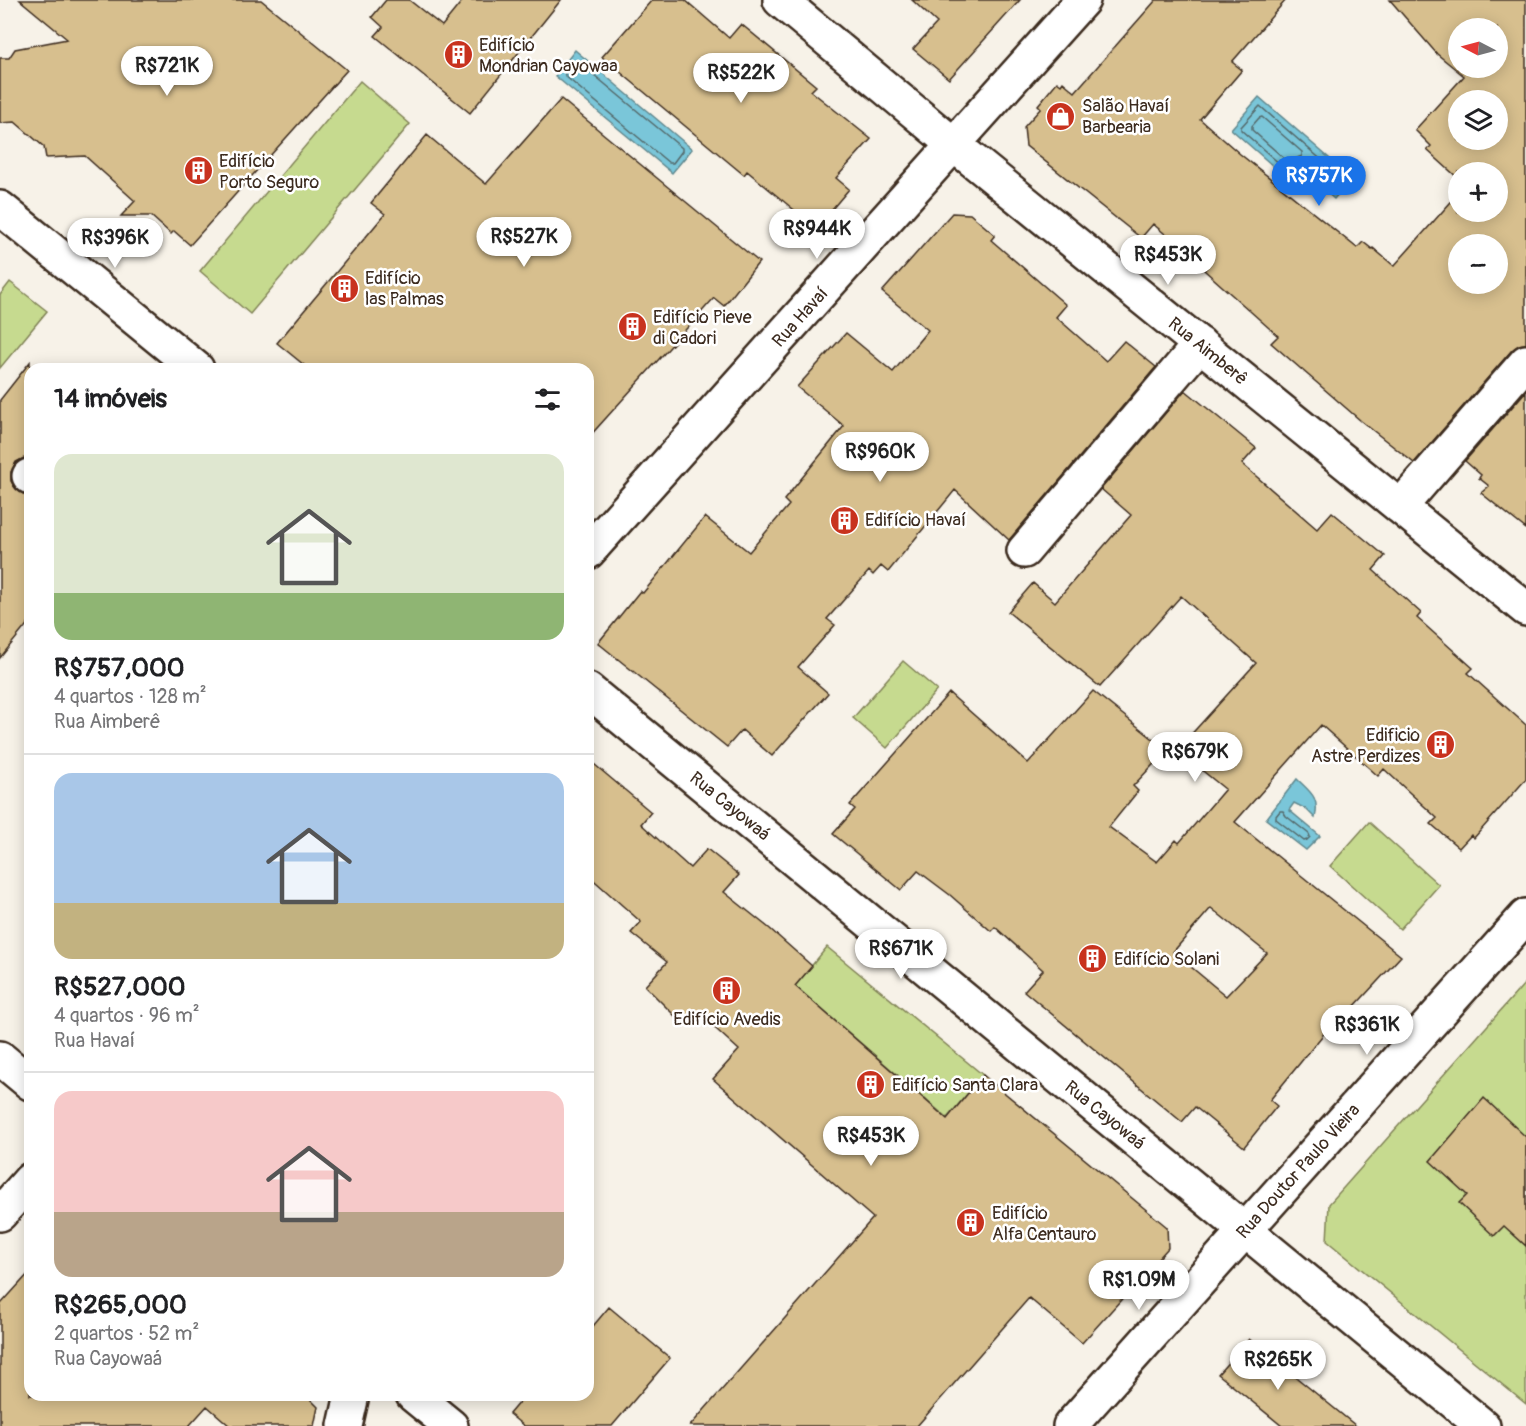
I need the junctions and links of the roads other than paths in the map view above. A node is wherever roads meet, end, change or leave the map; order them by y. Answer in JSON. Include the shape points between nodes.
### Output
{"nodes":[{"id":1,"x":780,"y":0,"type":"edge"},
{"id":2,"x":1083,"y":0,"type":"edge"},
{"id":3,"x":954,"y":145,"type":"junction"},
{"id":4,"x":0,"y":208,"type":"edge"},
{"id":5,"x":1200,"y":344,"type":"junction"},
{"id":6,"x":1526,"y":362,"type":"edge"},
{"id":7,"x":190,"y":363,"type":"edge"},
{"id":8,"x":1400,"y":507,"type":"junction"},
{"id":9,"x":594,"y":545,"type":"edge"},
{"id":10,"x":1024,"y":551,"type":"dead end"},
{"id":11,"x":1526,"y":609,"type":"edge"},
{"id":12,"x":594,"y":695,"type":"edge"},
{"id":13,"x":1526,"y":916,"type":"edge"},
{"id":14,"x":0,"y":1058,"type":"edge"},
{"id":15,"x":24,"y":1078,"type":"edge"},
{"id":16,"x":24,"y":1187,"type":"edge"},
{"id":17,"x":0,"y":1214,"type":"edge"},
{"id":18,"x":1246,"y":1230,"type":"junction"},
{"id":19,"x":351,"y":1401,"type":"edge"},
{"id":20,"x":420,"y":1401,"type":"edge"},
{"id":21,"x":345,"y":1426,"type":"edge"},
{"id":22,"x":451,"y":1426,"type":"edge"},
{"id":23,"x":1070,"y":1426,"type":"edge"},
{"id":24,"x":1483,"y":1426,"type":"edge"}],
"edges":[{"from":1,"to":3,"type":"street","name":"Rua Aimberê"},
{"from":2,"to":3,"type":"street","name":"Rua Havaí"},
{"from":3,"to":5,"type":"street","name":"Rua Aimberê"},
{"from":3,"to":9,"type":"street","name":"Rua Havaí"},
{"from":4,"to":7,"type":"street"},
{"from":5,"to":8,"type":"street","name":"Rua Aimberê"},
{"from":5,"to":10,"type":"street"},
{"from":6,"to":8,"type":"street"},
{"from":8,"to":11,"type":"street","name":"Rua Aimberê"},
{"from":12,"to":18,"type":"street","name":"Rua Cayowaá"},
{"from":13,"to":18,"type":"street","name":"Rua Doutor Paulo Vieira"},
{"from":14,"to":15,"type":"street"},
{"from":16,"to":17,"type":"street"},
{"from":18,"to":23,"type":"street","name":"Rua Doutor Paulo Vieira"},
{"from":18,"to":24,"type":"street","name":"Rua Cayowaá"},
{"from":19,"to":21,"type":"street"},
{"from":20,"to":22,"type":"street"}]}
